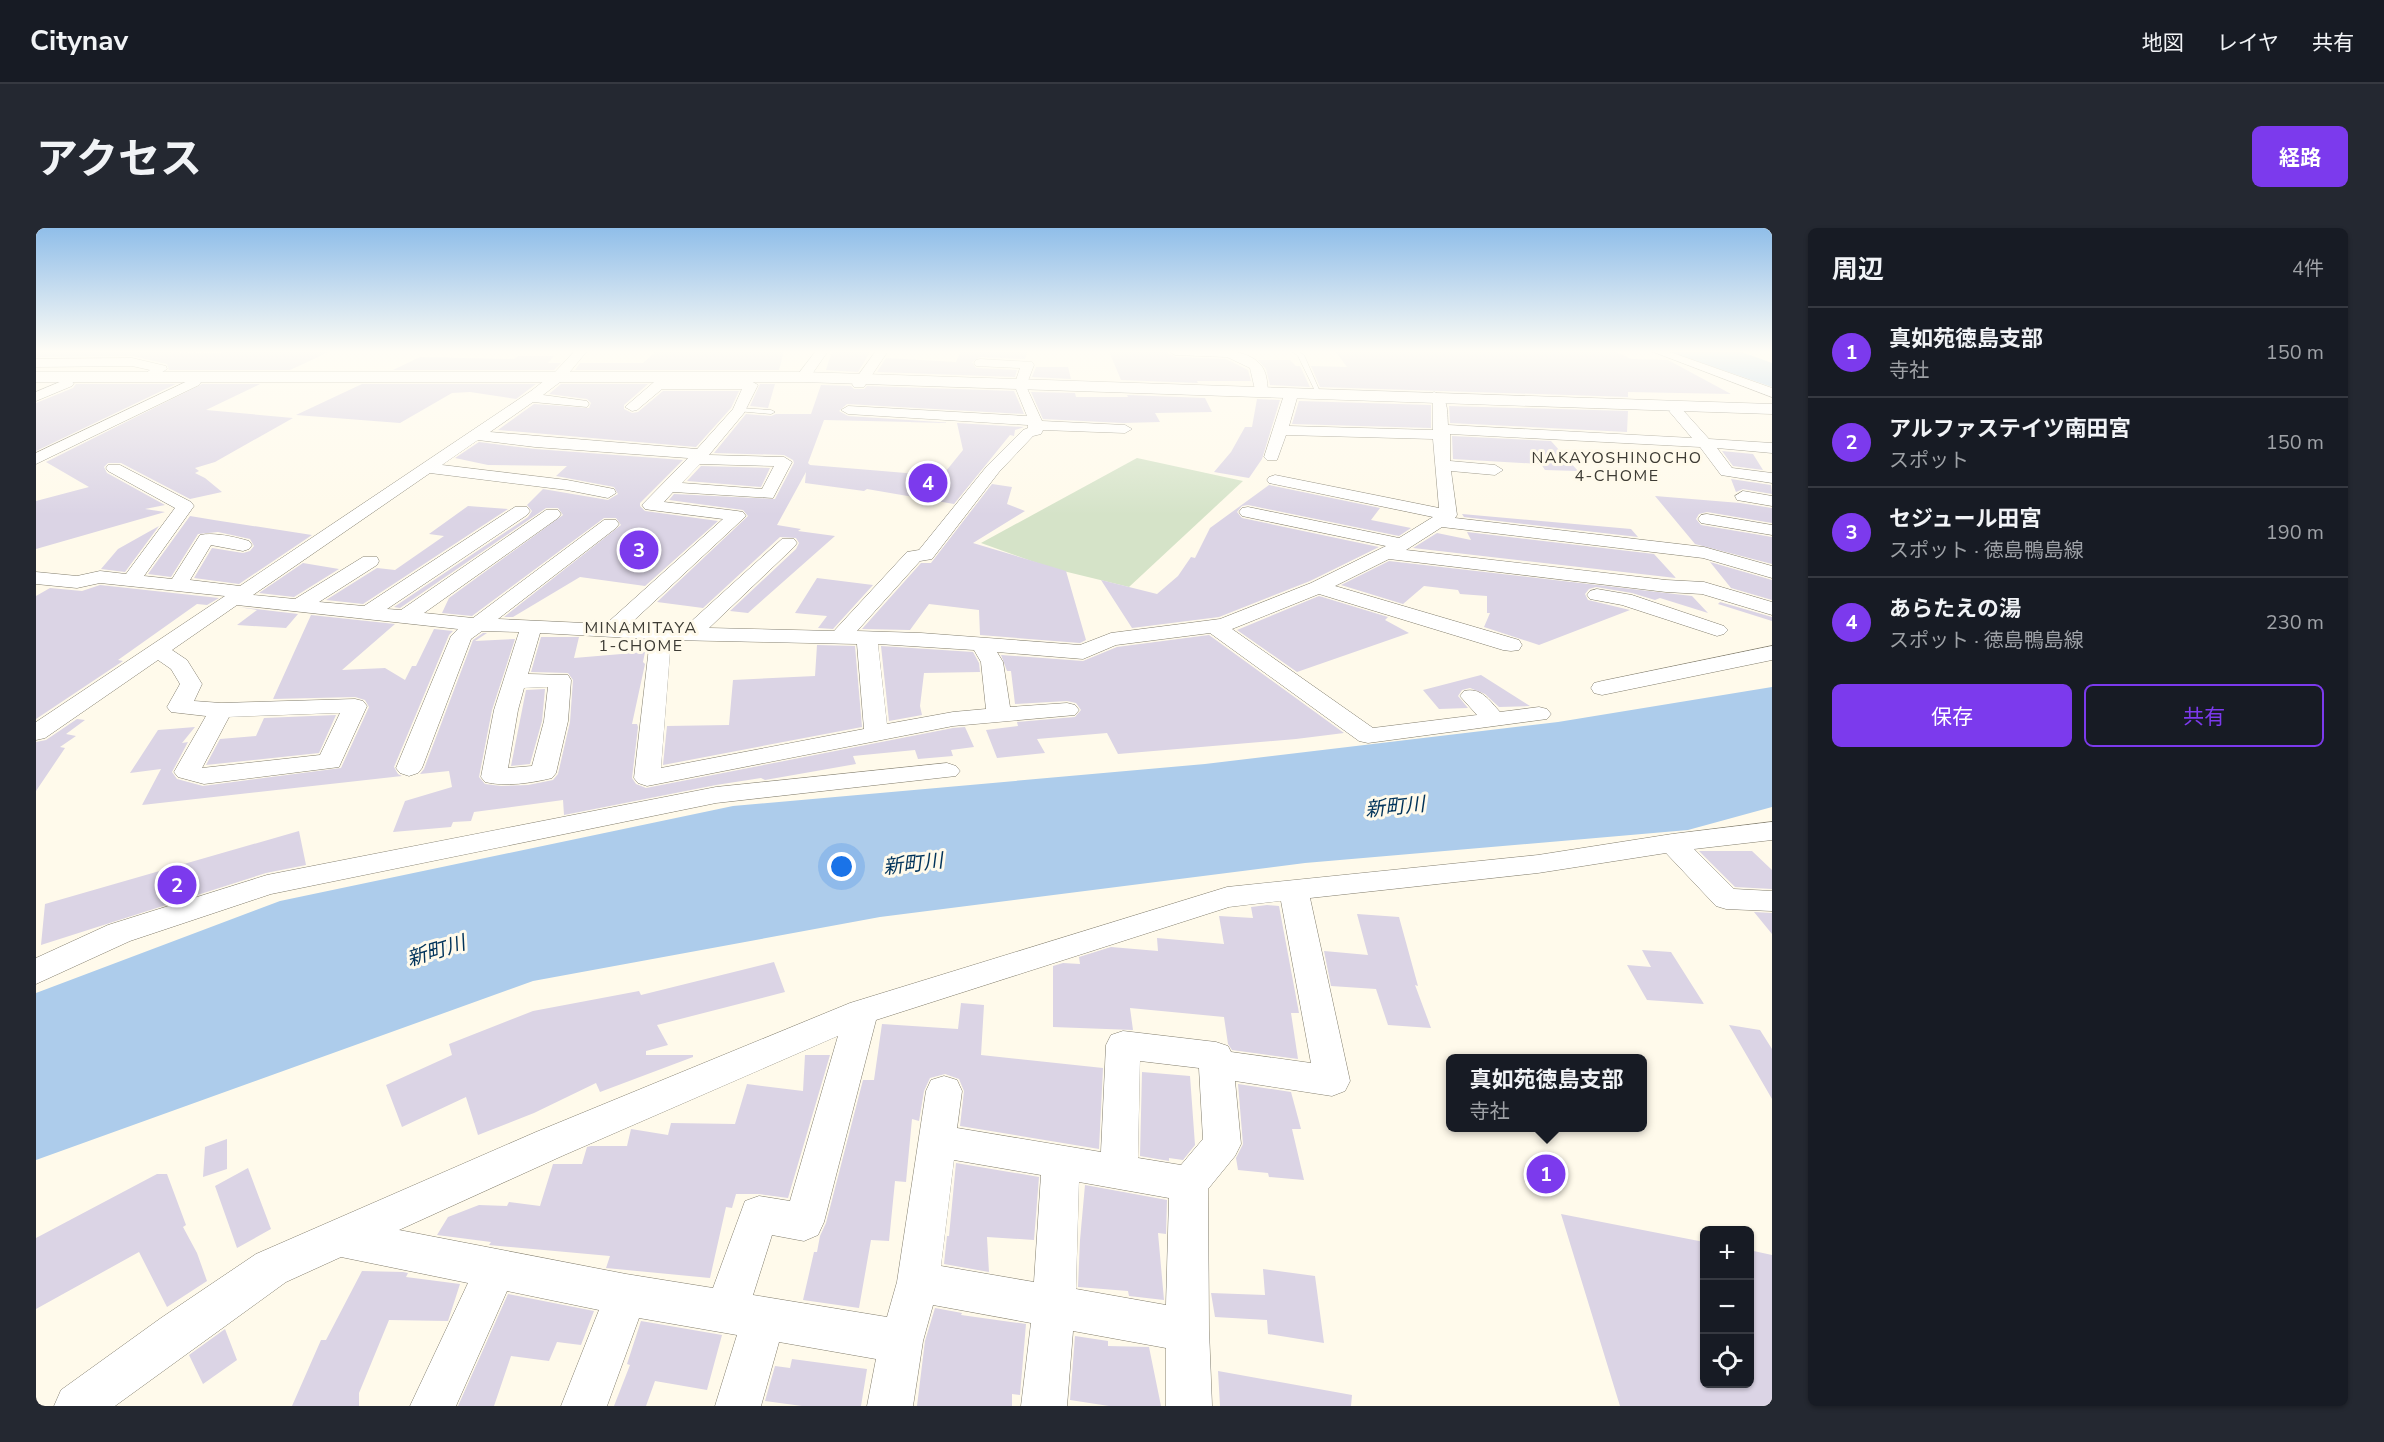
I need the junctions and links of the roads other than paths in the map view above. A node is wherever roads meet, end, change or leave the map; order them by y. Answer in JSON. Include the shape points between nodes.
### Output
{"nodes":[{"id":1,"x":145,"y":406,"type":"edge"},
{"id":2,"x":519,"y":406,"type":"edge"},
{"id":3,"x":581,"y":406,"type":"edge"},
{"id":4,"x":741,"y":406,"type":"edge"},
{"id":5,"x":930,"y":406,"type":"edge"},
{"id":6,"x":962,"y":406,"type":"edge"},
{"id":7,"x":1029,"y":406,"type":"edge"},
{"id":8,"x":1288,"y":406,"type":"edge"},
{"id":9,"x":1438,"y":406,"type":"edge"},
{"id":10,"x":1567,"y":406,"type":"edge"},
{"id":11,"x":1659,"y":406,"type":"edge"},
{"id":12,"x":978,"y":407,"type":"dead end"},
{"id":13,"x":1772,"y":409,"type":"edge"},
{"id":14,"x":739,"y":410,"type":"junction"},
{"id":15,"x":847,"y":411,"type":"dead end"},
{"id":16,"x":1676,"y":411,"type":"junction"},
{"id":17,"x":771,"y":412,"type":"dead end"},
{"id":18,"x":570,"y":414,"type":"dead end"},
{"id":19,"x":1772,"y":414,"type":"edge"},
{"id":20,"x":929,"y":415,"type":"junction"},
{"id":21,"x":1035,"y":423,"type":"junction"},
{"id":22,"x":1125,"y":429,"type":"dead end"},
{"id":23,"x":1281,"y":430,"type":"junction"},
{"id":24,"x":1443,"y":432,"type":"junction"},
{"id":25,"x":476,"y":435,"type":"junction"},
{"id":26,"x":1705,"y":444,"type":"junction"},
{"id":27,"x":1772,"y":448,"type":"edge"},
{"id":28,"x":698,"y":457,"type":"junction"},
{"id":29,"x":1272,"y":457,"type":"dead end"},
{"id":30,"x":36,"y":459,"type":"edge"},
{"id":31,"x":1443,"y":465,"type":"junction"},
{"id":32,"x":114,"y":468,"type":"dead end"},
{"id":33,"x":427,"y":468,"type":"junction"},
{"id":34,"x":1496,"y":470,"type":"dead end"},
{"id":35,"x":1772,"y":478,"type":"edge"},
{"id":36,"x":1275,"y":480,"type":"dead end"},
{"id":37,"x":669,"y":487,"type":"junction"},
{"id":38,"x":608,"y":493,"type":"dead end"},
{"id":39,"x":1743,"y":496,"type":"dead end"},
{"id":40,"x":1772,"y":501,"type":"edge"},
{"id":41,"x":521,"y":511,"type":"dead end"},
{"id":42,"x":1248,"y":512,"type":"dead end"},
{"id":43,"x":552,"y":514,"type":"dead end"},
{"id":44,"x":1443,"y":518,"type":"junction"},
{"id":45,"x":1707,"y":519,"type":"dead end"},
{"id":46,"x":610,"y":524,"type":"dead end"},
{"id":47,"x":1772,"y":530,"type":"edge"},
{"id":48,"x":1720,"y":537,"type":"dead end"},
{"id":49,"x":788,"y":543,"type":"dead end"},
{"id":50,"x":243,"y":544,"type":"dead end"},
{"id":51,"x":1394,"y":549,"type":"junction"},
{"id":52,"x":1704,"y":553,"type":"junction"},
{"id":53,"x":370,"y":561,"type":"dead end"},
{"id":54,"x":1361,"y":566,"type":"junction"},
{"id":55,"x":1772,"y":572,"type":"edge"},
{"id":56,"x":36,"y":578,"type":"edge"},
{"id":57,"x":132,"y":579,"type":"junction"},
{"id":58,"x":178,"y":584,"type":"junction"},
{"id":59,"x":1318,"y":587,"type":"junction"},
{"id":60,"x":239,"y":595,"type":"junction"},
{"id":61,"x":298,"y":606,"type":"junction"},
{"id":62,"x":1772,"y":609,"type":"edge"},
{"id":63,"x":366,"y":614,"type":"junction"},
{"id":64,"x":406,"y":616,"type":"junction"},
{"id":65,"x":475,"y":624,"type":"junction"},
{"id":66,"x":1214,"y":626,"type":"junction"},
{"id":67,"x":531,"y":627,"type":"junction"},
{"id":68,"x":612,"y":630,"type":"junction"},
{"id":69,"x":1717,"y":630,"type":"dead end"},
{"id":70,"x":661,"y":633,"type":"junction"},
{"id":71,"x":690,"y":634,"type":"junction"},
{"id":72,"x":841,"y":636,"type":"junction"},
{"id":73,"x":867,"y":637,"type":"junction"},
{"id":74,"x":982,"y":644,"type":"junction"},
{"id":75,"x":1511,"y":645,"type":"dead end"},
{"id":76,"x":158,"y":650,"type":"junction"},
{"id":77,"x":1772,"y":653,"type":"edge"},
{"id":78,"x":516,"y":681,"type":"dead end"},
{"id":79,"x":1602,"y":688,"type":"dead end"},
{"id":80,"x":1472,"y":696,"type":"dead end"},
{"id":81,"x":221,"y":710,"type":"junction"},
{"id":82,"x":1067,"y":710,"type":"dead end"},
{"id":83,"x":1539,"y":714,"type":"dead end"},
{"id":84,"x":999,"y":716,"type":"junction"},
{"id":85,"x":1494,"y":719,"type":"junction"},
{"id":86,"x":876,"y":732,"type":"junction"},
{"id":87,"x":36,"y":733,"type":"edge"},
{"id":88,"x":409,"y":768,"type":"dead end"},
{"id":89,"x":948,"y":771,"type":"dead end"},
{"id":90,"x":1772,"y":831,"type":"edge"},
{"id":91,"x":1672,"y":843,"type":"junction"},
{"id":92,"x":1294,"y":890,"type":"junction"},
{"id":93,"x":1772,"y":901,"type":"edge"},
{"id":94,"x":36,"y":972,"type":"edge"},
{"id":95,"x":862,"y":1012,"type":"junction"},
{"id":96,"x":1217,"y":1064,"type":"junction"},
{"id":97,"x":944,"y":1091,"type":"dead end"},
{"id":98,"x":937,"y":1141,"type":"junction"},
{"id":99,"x":1061,"y":1162,"type":"junction"},
{"id":100,"x":1119,"y":1170,"type":"junction"},
{"id":101,"x":1189,"y":1184,"type":"junction"},
{"id":102,"x":342,"y":1238,"type":"junction"},
{"id":103,"x":496,"y":1268,"type":"junction"},
{"id":104,"x":918,"y":1282,"type":"junction"},
{"id":105,"x":626,"y":1295,"type":"junction"},
{"id":106,"x":1054,"y":1307,"type":"junction"},
{"id":107,"x":745,"y":1314,"type":"junction"},
{"id":108,"x":1187,"y":1330,"type":"junction"},
{"id":109,"x":901,"y":1341,"type":"junction"},
{"id":110,"x":77,"y":1406,"type":"edge"},
{"id":111,"x":433,"y":1406,"type":"edge"},
{"id":112,"x":584,"y":1406,"type":"edge"},
{"id":113,"x":738,"y":1406,"type":"edge"},
{"id":114,"x":890,"y":1406,"type":"edge"},
{"id":115,"x":1044,"y":1406,"type":"edge"},
{"id":116,"x":1189,"y":1406,"type":"edge"}],
"edges":[{"from":1,"to":30,"type":"street"},
{"from":2,"to":25,"type":"street"},
{"from":3,"to":18,"type":"street"},
{"from":4,"to":14,"type":"street"},
{"from":5,"to":20,"type":"street"},
{"from":6,"to":12,"type":"street"},
{"from":7,"to":21,"type":"street"},
{"from":8,"to":23,"type":"street"},
{"from":9,"to":24,"type":"street"},
{"from":10,"to":16,"type":"main road"},
{"from":11,"to":13,"type":"main road"},
{"from":14,"to":17,"type":"lane"},
{"from":14,"to":28,"type":"street"},
{"from":15,"to":20,"type":"street"},
{"from":16,"to":19,"type":"main road"},
{"from":16,"to":26,"type":"street"},
{"from":20,"to":21,"type":"street"},
{"from":21,"to":22,"type":"street"},
{"from":21,"to":72,"type":"street","via":[[1036,431],[1028,433],[993,469],[925,555],[914,556]]},
{"from":23,"to":24,"type":"street"},
{"from":23,"to":29,"type":"street"},
{"from":24,"to":26,"type":"street"},
{"from":24,"to":31,"type":"street"},
{"from":25,"to":28,"type":"street"},
{"from":25,"to":33,"type":"street"},
{"from":26,"to":27,"type":"street"},
{"from":26,"to":35,"type":"street","via":[[1727,472]]},
{"from":28,"to":37,"type":"street"},
{"from":28,"to":37,"type":"street","via":[[784,462],[767,494]]},
{"from":31,"to":34,"type":"street"},
{"from":31,"to":44,"type":"street"},
{"from":32,"to":57,"type":"street","via":[[185,506]]},
{"from":33,"to":38,"type":"street"},
{"from":33,"to":60,"type":"street"},
{"from":36,"to":44,"type":"street"},
{"from":37,"to":68,"type":"street","via":[[651,505],[737,516]]},
{"from":39,"to":40,"type":"street"},
{"from":41,"to":63,"type":"street"},
{"from":42,"to":51,"type":"street"},
{"from":43,"to":64,"type":"street"},
{"from":44,"to":51,"type":"street"},
{"from":44,"to":52,"type":"street"},
{"from":45,"to":47,"type":"street"},
{"from":46,"to":65,"type":"street"},
{"from":48,"to":52,"type":"street"},
{"from":49,"to":71,"type":"street"},
{"from":50,"to":58,"type":"street","via":[[206,538]]},
{"from":51,"to":54,"type":"street"},
{"from":51,"to":62,"type":"street","via":[[1704,588]]},
{"from":52,"to":55,"type":"street"},
{"from":53,"to":61,"type":"street"},
{"from":54,"to":59,"type":"street"},
{"from":54,"to":69,"type":"street","via":[[1625,598]]},
{"from":56,"to":57,"type":"street","via":[[77,582],[100,577]]},
{"from":57,"to":58,"type":"street"},
{"from":58,"to":60,"type":"street"},
{"from":59,"to":66,"type":"street"},
{"from":59,"to":75,"type":"street"},
{"from":60,"to":61,"type":"street"},
{"from":60,"to":76,"type":"street"},
{"from":61,"to":63,"type":"street"},
{"from":63,"to":64,"type":"street"},
{"from":64,"to":65,"type":"street"},
{"from":65,"to":67,"type":"street"},
{"from":65,"to":88,"type":"street","via":[[462,636]]},
{"from":66,"to":74,"type":"street","via":[[1111,639],[1083,652]]},
{"from":66,"to":85,"type":"street","via":[[1368,736]]},
{"from":67,"to":68,"type":"street"},
{"from":67,"to":78,"type":"street"},
{"from":68,"to":70,"type":"street"},
{"from":70,"to":71,"type":"street"},
{"from":70,"to":86,"type":"street","via":[[647,778]]},
{"from":71,"to":72,"type":"street"},
{"from":72,"to":73,"type":"street"},
{"from":73,"to":74,"type":"street"},
{"from":73,"to":86,"type":"street"},
{"from":74,"to":84,"type":"street","via":[[992,662]]},
{"from":76,"to":81,"type":"street","via":[[179,665],[191,684],[179,707]]},
{"from":76,"to":87,"type":"street"},
{"from":77,"to":79,"type":"street"},
{"from":80,"to":85,"type":"street"},
{"from":81,"to":81,"type":"street","via":[[187,772],[204,776],[330,762],[355,706]]},
{"from":82,"to":84,"type":"street"},
{"from":83,"to":85,"type":"street"},
{"from":84,"to":86,"type":"street"},
{"from":89,"to":94,"type":"street","via":[[716,795],[267,885],[119,933]]},
{"from":90,"to":91,"type":"street"},
{"from":91,"to":92,"type":"street","via":[[1538,864]]},
{"from":91,"to":93,"type":"street","via":[[1726,898]]},
{"from":92,"to":95,"type":"street","via":[[1227,897]]},
{"from":92,"to":96,"type":"street","via":[[1332,1081]]},
{"from":95,"to":102,"type":"street","via":[[549,1144]]},
{"from":95,"to":107,"type":"street","via":[[804,1222],[759,1214]]},
{"from":96,"to":100,"type":"street","via":[[1216,1056],[1123,1045]]},
{"from":96,"to":101,"type":"street","via":[[1222,1144]]},
{"from":97,"to":98,"type":"street"},
{"from":98,"to":99,"type":"street"},
{"from":98,"to":104,"type":"street"},
{"from":99,"to":100,"type":"street"},
{"from":99,"to":106,"type":"street"},
{"from":100,"to":101,"type":"street"},
{"from":101,"to":108,"type":"street"},
{"from":102,"to":103,"type":"street"},
{"from":102,"to":110,"type":"street","via":[[271,1268]]},
{"from":103,"to":105,"type":"street"},
{"from":103,"to":111,"type":"street"},
{"from":104,"to":106,"type":"street"},
{"from":104,"to":109,"type":"street"},
{"from":105,"to":107,"type":"street"},
{"from":105,"to":112,"type":"street"},
{"from":106,"to":108,"type":"street"},
{"from":106,"to":115,"type":"street"},
{"from":107,"to":109,"type":"street"},
{"from":107,"to":113,"type":"street"},
{"from":108,"to":116,"type":"street"},
{"from":109,"to":114,"type":"street"}]}
